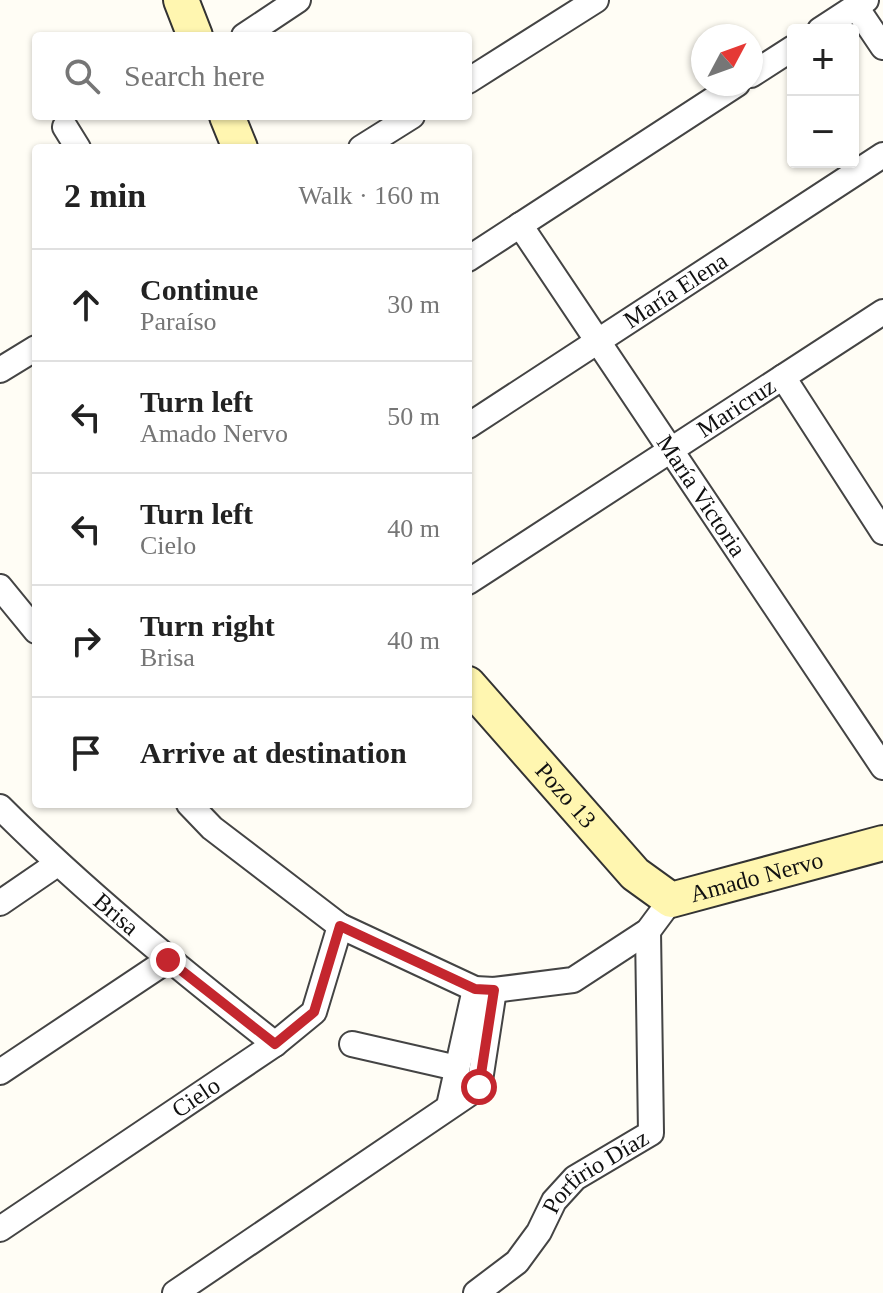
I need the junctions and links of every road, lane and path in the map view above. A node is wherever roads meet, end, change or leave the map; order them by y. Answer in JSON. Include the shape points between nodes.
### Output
{"nodes":[{"id":1,"x":181,"y":0,"type":"edge"},
{"id":2,"x":298,"y":0,"type":"edge"},
{"id":3,"x":596,"y":0,"type":"edge"},
{"id":4,"x":861,"y":3,"type":"edge"},
{"id":5,"x":829,"y":24,"type":"edge"},
{"id":6,"x":193,"y":32,"type":"edge"},
{"id":7,"x":250,"y":32,"type":"edge"},
{"id":8,"x":883,"y":47,"type":"edge"},
{"id":9,"x":787,"y":52,"type":"edge"},
{"id":10,"x":763,"y":67,"type":"edge"},
{"id":11,"x":472,"y":78,"type":"edge"},
{"id":12,"x":719,"y":96,"type":"edge"},
{"id":13,"x":229,"y":120,"type":"edge"},
{"id":14,"x":406,"y":120,"type":"edge"},
{"id":15,"x":238,"y":144,"type":"edge"},
{"id":16,"x":367,"y":144,"type":"edge"},
{"id":17,"x":883,"y":155,"type":"edge"},
{"id":18,"x":520,"y":225,"type":"junction"},
{"id":19,"x":472,"y":256,"type":"edge"},
{"id":20,"x":883,"y":312,"type":"edge"},
{"id":21,"x":598,"y":341,"type":"junction"},
{"id":22,"x":32,"y":350,"type":"edge"},
{"id":23,"x":0,"y":370,"type":"edge"},
{"id":24,"x":783,"y":377,"type":"junction"},
{"id":25,"x":472,"y":423,"type":"edge"},
{"id":26,"x":671,"y":450,"type":"junction"},
{"id":27,"x":883,"y":532,"type":"edge"},
{"id":28,"x":472,"y":579,"type":"edge"},
{"id":29,"x":0,"y":587,"type":"edge"},
{"id":30,"x":32,"y":626,"type":"edge"},
{"id":31,"x":472,"y":689,"type":"edge"},
{"id":32,"x":883,"y":767,"type":"edge"},
{"id":33,"x":0,"y":807,"type":"edge"},
{"id":34,"x":193,"y":808,"type":"edge"},
{"id":35,"x":883,"y":843,"type":"edge"},
{"id":36,"x":57,"y":864,"type":"junction"},
{"id":37,"x":671,"y":900,"type":"junction"},
{"id":38,"x":0,"y":903,"type":"edge"},
{"id":39,"x":340,"y":926,"type":"junction"},
{"id":40,"x":648,"y":931,"type":"junction"},
{"id":41,"x":168,"y":960,"type":"junction"},
{"id":42,"x":485,"y":990,"type":"junction"},
{"id":43,"x":275,"y":1044,"type":"junction"},
{"id":44,"x":352,"y":1044,"type":"dead end"},
{"id":45,"x":457,"y":1068,"type":"junction"},
{"id":46,"x":0,"y":1072,"type":"edge"},
{"id":47,"x":449,"y":1106,"type":"junction"},
{"id":48,"x":0,"y":1229,"type":"edge"},
{"id":49,"x":175,"y":1293,"type":"edge"},
{"id":50,"x":476,"y":1293,"type":"edge"}],
"edges":[{"from":1,"to":6,"type":"main road"},
{"from":2,"to":7,"type":"street"},
{"from":3,"to":11,"type":"street"},
{"from":4,"to":5,"type":"street"},
{"from":4,"to":8,"type":"street"},
{"from":9,"to":10,"type":"street"},
{"from":12,"to":18,"type":"street"},
{"from":13,"to":15,"type":"main road"},
{"from":14,"to":16,"type":"street"},
{"from":17,"to":21,"type":"street","name":"María Elena"},
{"from":18,"to":19,"type":"street"},
{"from":18,"to":21,"type":"street","name":"María Victoria"},
{"from":20,"to":24,"type":"street","name":"Maricruz"},
{"from":21,"to":25,"type":"street","name":"María Elena"},
{"from":21,"to":26,"type":"street","name":"María Victoria"},
{"from":22,"to":23,"type":"street"},
{"from":24,"to":26,"type":"street","name":"Maricruz"},
{"from":24,"to":27,"type":"street"},
{"from":26,"to":28,"type":"street","name":"Maricruz"},
{"from":26,"to":32,"type":"street","name":"María Victoria"},
{"from":29,"to":30,"type":"street"},
{"from":31,"to":37,"type":"main road","name":"Pozo 13","via":[[635,874]]},
{"from":33,"to":36,"type":"street","name":"Brisa"},
{"from":34,"to":39,"type":"street"},
{"from":35,"to":37,"type":"main road","name":"Amado Nervo"},
{"from":36,"to":38,"type":"street"},
{"from":36,"to":41,"type":"street","name":"Brisa"},
{"from":37,"to":40,"type":"street","name":"Amado Nervo"},
{"from":39,"to":42,"type":"street"},
{"from":39,"to":43,"type":"street","name":"Cielo","via":[[314,1012]]},
{"from":40,"to":42,"type":"street","name":"Amado Nervo","via":[[573,980]]},
{"from":40,"to":50,"type":"street","name":"Porfirio Díaz","via":[[651,1133],[575,1178],[554,1201],[517,1262]]},
{"from":41,"to":43,"type":"street","name":"Brisa"},
{"from":41,"to":46,"type":"street"},
{"from":42,"to":45,"type":"street"},
{"from":42,"to":47,"type":"street","via":[[479,1087]]},
{"from":43,"to":48,"type":"street","name":"Cielo"},
{"from":44,"to":45,"type":"street"},
{"from":45,"to":47,"type":"street"},
{"from":47,"to":49,"type":"street"}]}
